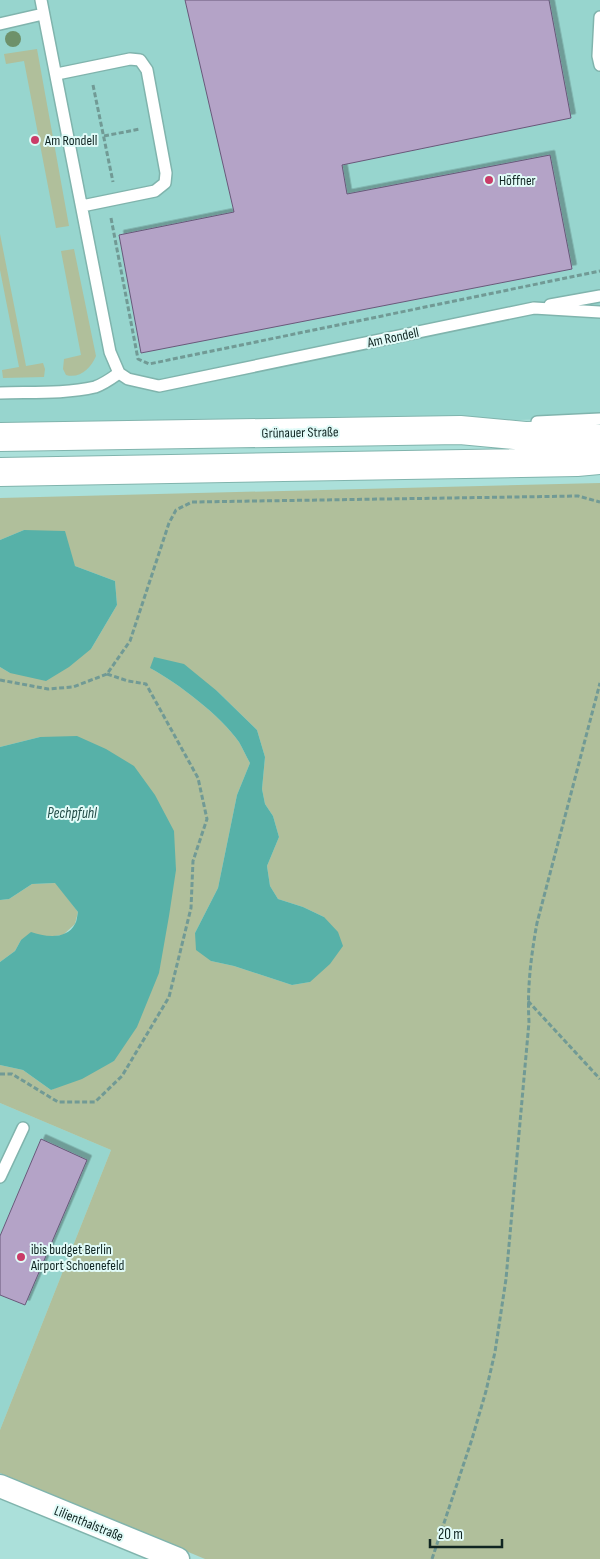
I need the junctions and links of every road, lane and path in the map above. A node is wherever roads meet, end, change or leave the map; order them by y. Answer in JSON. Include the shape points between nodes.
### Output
{"nodes":[{"id":1,"x":41,"y":0,"type":"edge"},
{"id":2,"x":43,"y":14,"type":"junction"},
{"id":3,"x":600,"y":17,"type":"edge"},
{"id":4,"x":0,"y":24,"type":"edge"},
{"id":5,"x":600,"y":66,"type":"edge"},
{"id":6,"x":90,"y":67,"type":"junction"},
{"id":7,"x":56,"y":74,"type":"junction"},
{"id":8,"x":157,"y":125,"type":"junction"},
{"id":9,"x":104,"y":136,"type":"junction"},
{"id":10,"x":112,"y":200,"type":"junction"},
{"id":11,"x":82,"y":206,"type":"junction"},
{"id":12,"x":600,"y":271,"type":"edge"},
{"id":13,"x":600,"y":296,"type":"edge"},
{"id":14,"x":534,"y":308,"type":"junction"},
{"id":15,"x":600,"y":312,"type":"edge"},
{"id":16,"x":124,"y":376,"type":"junction"},
{"id":17,"x":0,"y":393,"type":"edge"},
{"id":18,"x":600,"y":418,"type":"edge"},
{"id":19,"x":460,"y":430,"type":"junction"},
{"id":20,"x":0,"y":437,"type":"edge"},
{"id":21,"x":600,"y":439,"type":"edge"},
{"id":22,"x":600,"y":460,"type":"edge"},
{"id":23,"x":0,"y":472,"type":"edge"},
{"id":24,"x":600,"y":502,"type":"edge"},
{"id":25,"x":107,"y":674,"type":"junction"},
{"id":26,"x":0,"y":680,"type":"edge"},
{"id":27,"x":600,"y":683,"type":"edge"},
{"id":28,"x":528,"y":1001,"type":"junction"},
{"id":29,"x":0,"y":1074,"type":"edge"},
{"id":30,"x":600,"y":1079,"type":"edge"},
{"id":31,"x":22,"y":1128,"type":"dead end"},
{"id":32,"x":0,"y":1177,"type":"edge"},
{"id":33,"x":0,"y":1486,"type":"edge"},
{"id":34,"x":178,"y":1559,"type":"edge"},
{"id":35,"x":432,"y":1559,"type":"edge"}],
"edges":[{"from":1,"to":2,"type":"lane"},
{"from":2,"to":4,"type":"lane"},
{"from":2,"to":7,"type":"lane"},
{"from":3,"to":5,"type":"lane"},
{"from":6,"to":7,"type":"lane"},
{"from":6,"to":8,"type":"lane","via":[[140,60],[147,70]]},
{"from":6,"to":9,"type":"path"},
{"from":7,"to":11,"type":"lane"},
{"from":8,"to":9,"type":"path"},
{"from":8,"to":10,"type":"lane","via":[[165,184],[155,191]]},
{"from":9,"to":10,"type":"path"},
{"from":10,"to":11,"type":"lane"},
{"from":10,"to":12,"type":"path","via":[[138,359],[149,364]]},
{"from":11,"to":16,"type":"lane","via":[[110,352]]},
{"from":13,"to":14,"type":"lane"},
{"from":14,"to":15,"type":"lane","name":"Am Rondell"},
{"from":14,"to":16,"type":"lane","name":"Am Rondell","via":[[159,386]]},
{"from":16,"to":17,"type":"lane","via":[[96,386],[54,392]]},
{"from":18,"to":19,"type":"lane"},
{"from":19,"to":20,"type":"main road","name":"Grünauer Straße"},
{"from":19,"to":21,"type":"main road","name":"Grünauer Straße"},
{"from":22,"to":23,"type":"main road"},
{"from":24,"to":25,"type":"path","via":[[578,496],[192,502],[176,510],[169,523],[130,641]]},
{"from":25,"to":26,"type":"path","via":[[73,687],[48,689]]},
{"from":25,"to":29,"type":"path","via":[[146,684],[198,778],[207,819],[193,861],[191,908],[169,996],[122,1076],[95,1102],[58,1102],[12,1074]]},
{"from":27,"to":28,"type":"path","via":[[537,923]]},
{"from":28,"to":30,"type":"path"},
{"from":28,"to":35,"type":"path","via":[[506,1279],[495,1352],[475,1429]]},
{"from":31,"to":32,"type":"lane"},
{"from":33,"to":34,"type":"street","name":"Lilienthalstraße"}]}
